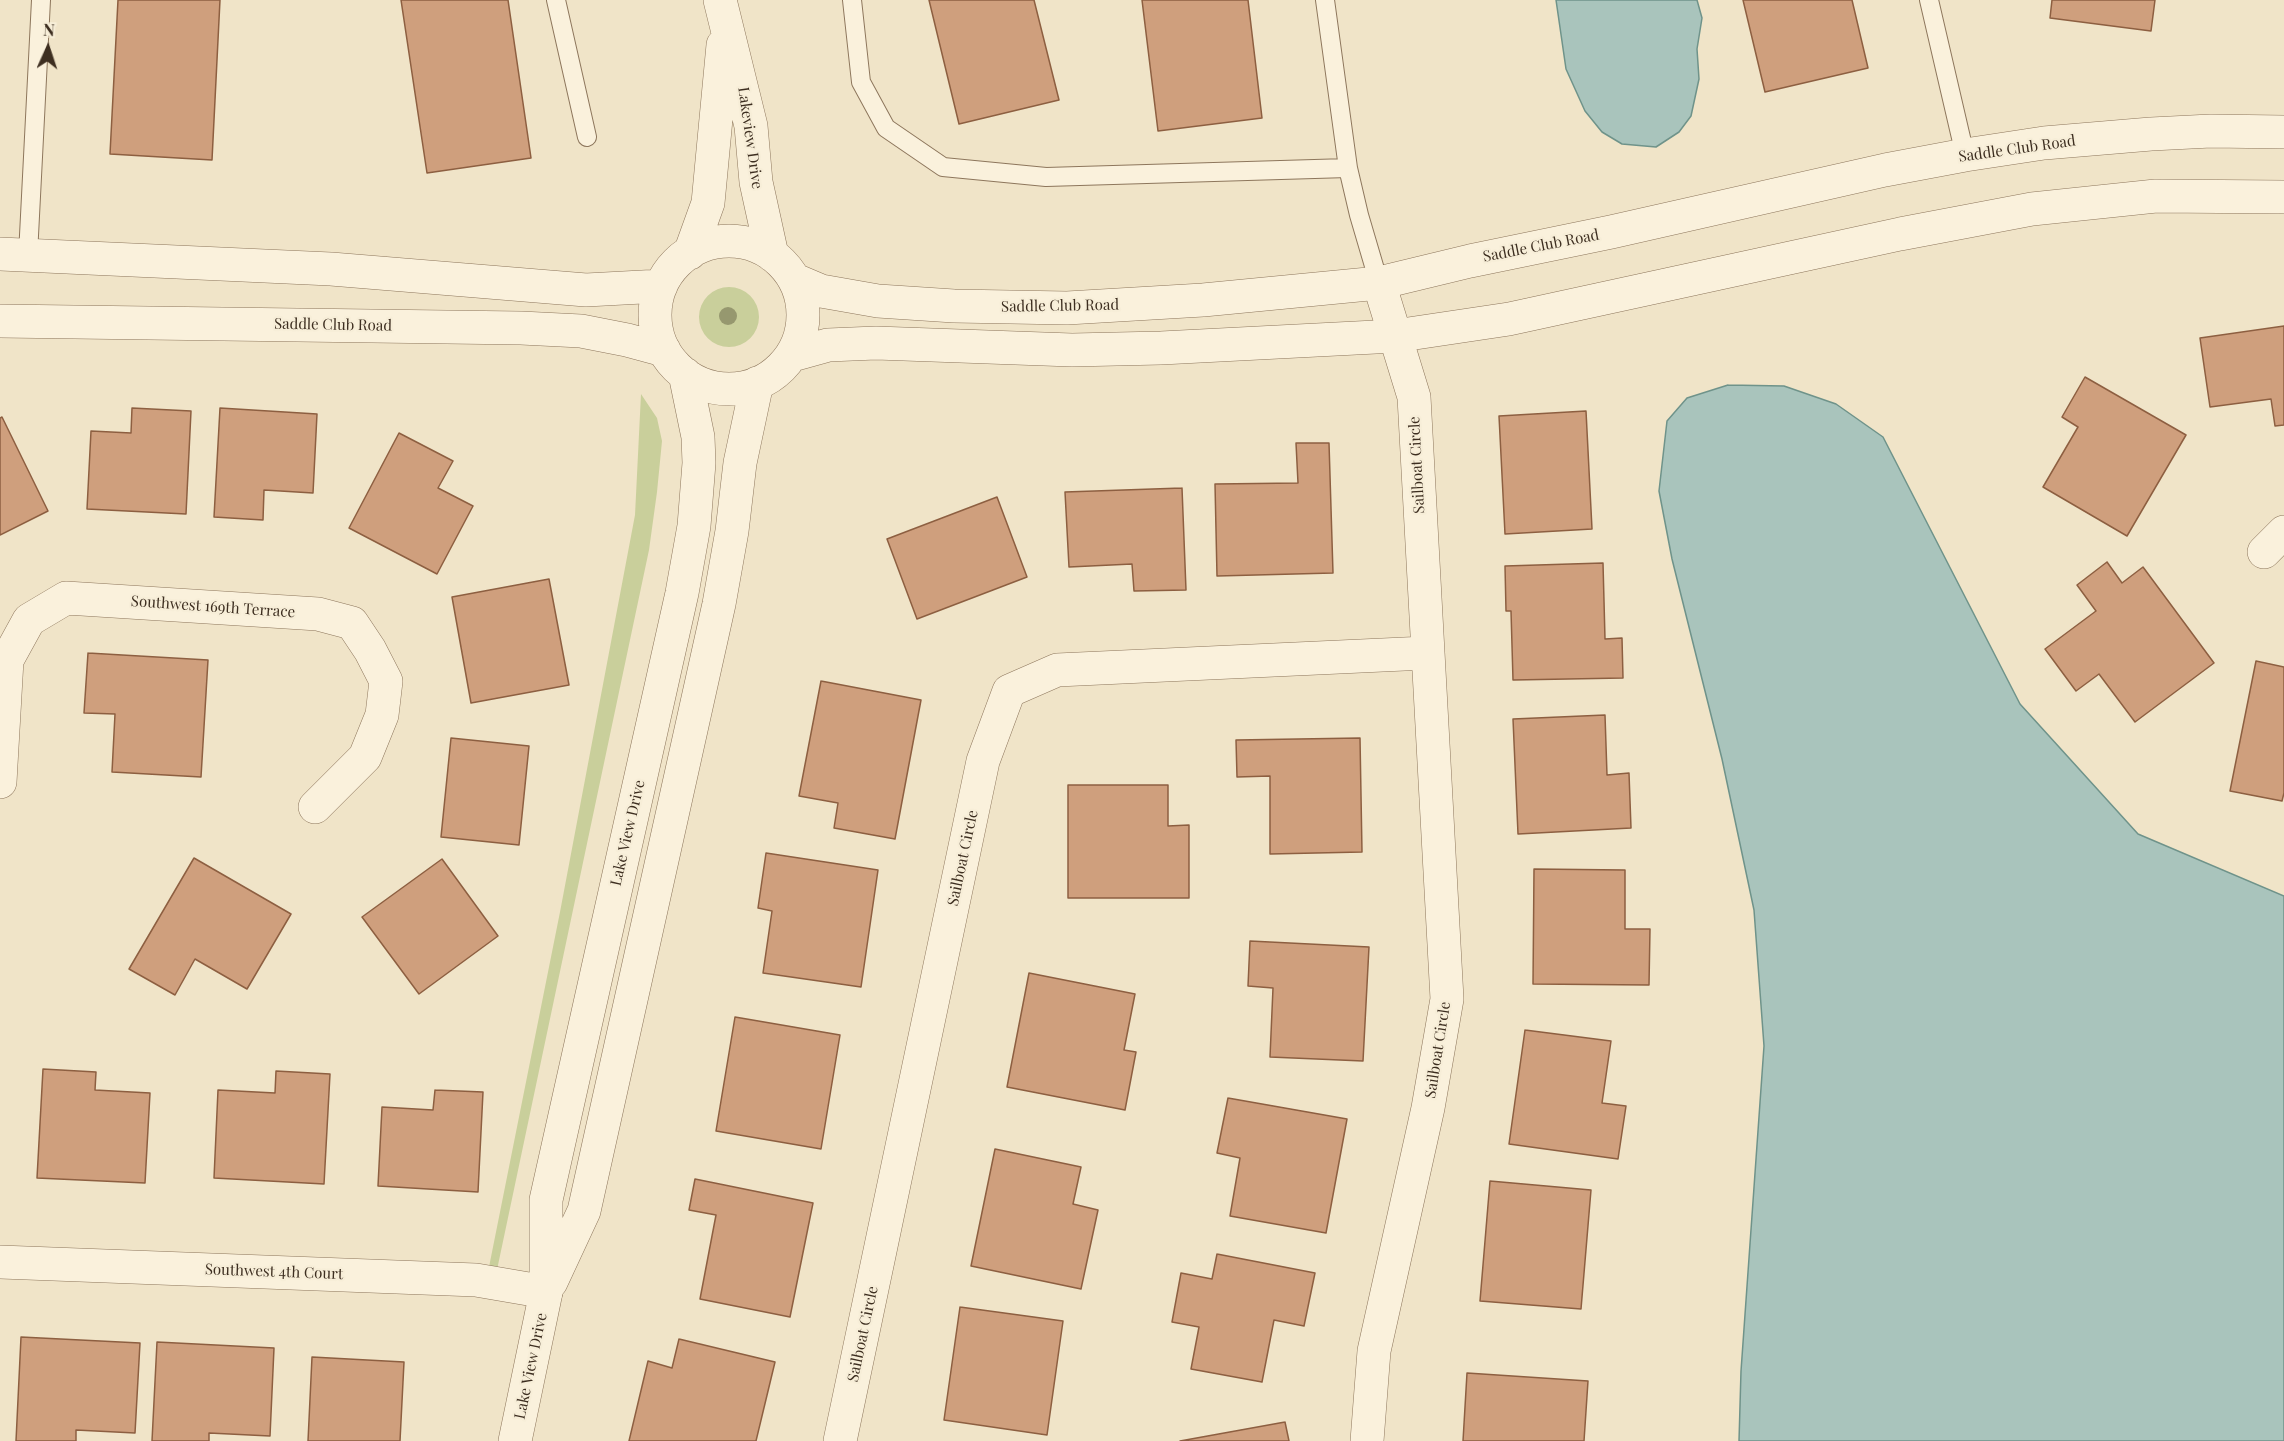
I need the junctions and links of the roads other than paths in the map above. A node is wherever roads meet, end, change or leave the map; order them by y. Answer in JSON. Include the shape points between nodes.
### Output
{"nodes":[{"id":1,"x":41,"y":0,"type":"edge"},
{"id":2,"x":556,"y":0,"type":"edge"},
{"id":3,"x":852,"y":0,"type":"edge"},
{"id":4,"x":1325,"y":0,"type":"edge"},
{"id":5,"x":1929,"y":0,"type":"edge"},
{"id":6,"x":722,"y":11,"type":"edge"},
{"id":7,"x":2284,"y":132,"type":"edge"},
{"id":8,"x":587,"y":137,"type":"dead end"},
{"id":9,"x":1965,"y":155,"type":"junction"},
{"id":10,"x":1348,"y":168,"type":"junction"},
{"id":11,"x":2284,"y":197,"type":"edge"},
{"id":12,"x":690,"y":253,"type":"junction"},
{"id":13,"x":14,"y":255,"type":"edge"},
{"id":14,"x":772,"y":255,"type":"junction"},
{"id":15,"x":795,"y":280,"type":"junction"},
{"id":16,"x":1379,"y":283,"type":"junction"},
{"id":17,"x":661,"y":286,"type":"junction"},
{"id":18,"x":0,"y":321,"type":"edge"},
{"id":19,"x":1395,"y":336,"type":"junction"},
{"id":20,"x":792,"y":355,"type":"junction"},
{"id":21,"x":674,"y":362,"type":"junction"},
{"id":22,"x":757,"y":383,"type":"junction"},
{"id":23,"x":1426,"y":653,"type":"junction"},
{"id":24,"x":0,"y":782,"type":"edge"},
{"id":25,"x":315,"y":807,"type":"dead end"},
{"id":26,"x":0,"y":1262,"type":"edge"},
{"id":27,"x":546,"y":1292,"type":"junction"},
{"id":28,"x":515,"y":1441,"type":"edge"},
{"id":29,"x":840,"y":1441,"type":"edge"},
{"id":30,"x":1366,"y":1441,"type":"edge"}],
"edges":[{"from":1,"to":13,"type":"lane"},
{"from":2,"to":8,"type":"lane"},
{"from":3,"to":10,"type":"lane","via":[[861,82],[886,128],[943,168],[1047,177]]},
{"from":4,"to":10,"type":"lane"},
{"from":5,"to":9,"type":"lane"},
{"from":6,"to":12,"type":"street","name":"Lakeview Drive","via":[[708,203]]},
{"from":6,"to":14,"type":"street","name":"Lakeview Drive","via":[[751,126],[756,182]]},
{"from":7,"to":9,"type":"street","name":"Saddle Club Road","via":[[2151,134],[2044,143]]},
{"from":9,"to":16,"type":"street","name":"Saddle Club Road"},
{"from":10,"to":16,"type":"lane"},
{"from":11,"to":19,"type":"street","via":[[2156,196],[2032,209],[1509,320]]},
{"from":12,"to":14,"type":"street","via":[[731,241]]},
{"from":12,"to":17,"type":"street","via":[[671,269]]},
{"from":13,"to":17,"type":"street","via":[[331,269],[586,290]]},
{"from":14,"to":15,"type":"street"},
{"from":15,"to":16,"type":"street","name":"Saddle Club Road","via":[[821,291],[878,301],[1067,308]]},
{"from":15,"to":20,"type":"street","via":[[803,305],[802,331]]},
{"from":16,"to":19,"type":"street","name":"Sailboat Circle"},
{"from":17,"to":21,"type":"street","via":[[655,307],[656,329]]},
{"from":18,"to":21,"type":"street","name":"Saddle Club Road","via":[[581,331],[627,340]]},
{"from":19,"to":20,"type":"street","via":[[1072,350],[876,343],[828,345]]},
{"from":19,"to":23,"type":"street","name":"Sailboat Circle","via":[[1414,397]]},
{"from":20,"to":22,"type":"street"},
{"from":21,"to":22,"type":"street","via":[[707,386],[732,389]]},
{"from":21,"to":27,"type":"street","name":"Lake View Drive","via":[[698,436],[694,526],[546,1200]]},
{"from":22,"to":27,"type":"street","name":"Lake View Drive","via":[[740,463],[719,604],[584,1211]]},
{"from":23,"to":29,"type":"street","name":"Sailboat Circle","via":[[1057,670],[1009,691],[983,761]]},
{"from":23,"to":30,"type":"street","name":"Sailboat Circle","via":[[1447,999],[1428,1108],[1374,1351]]},
{"from":24,"to":25,"type":"street","name":"Southwest 169th Terrace","via":[[7,660],[28,620],[66,598],[318,614],[352,623],[386,681],[382,715],[365,757]]},
{"from":26,"to":27,"type":"street","name":"Southwest 4th Court","via":[[476,1280]]},
{"from":27,"to":28,"type":"street","name":"Lake View Drive"}]}
